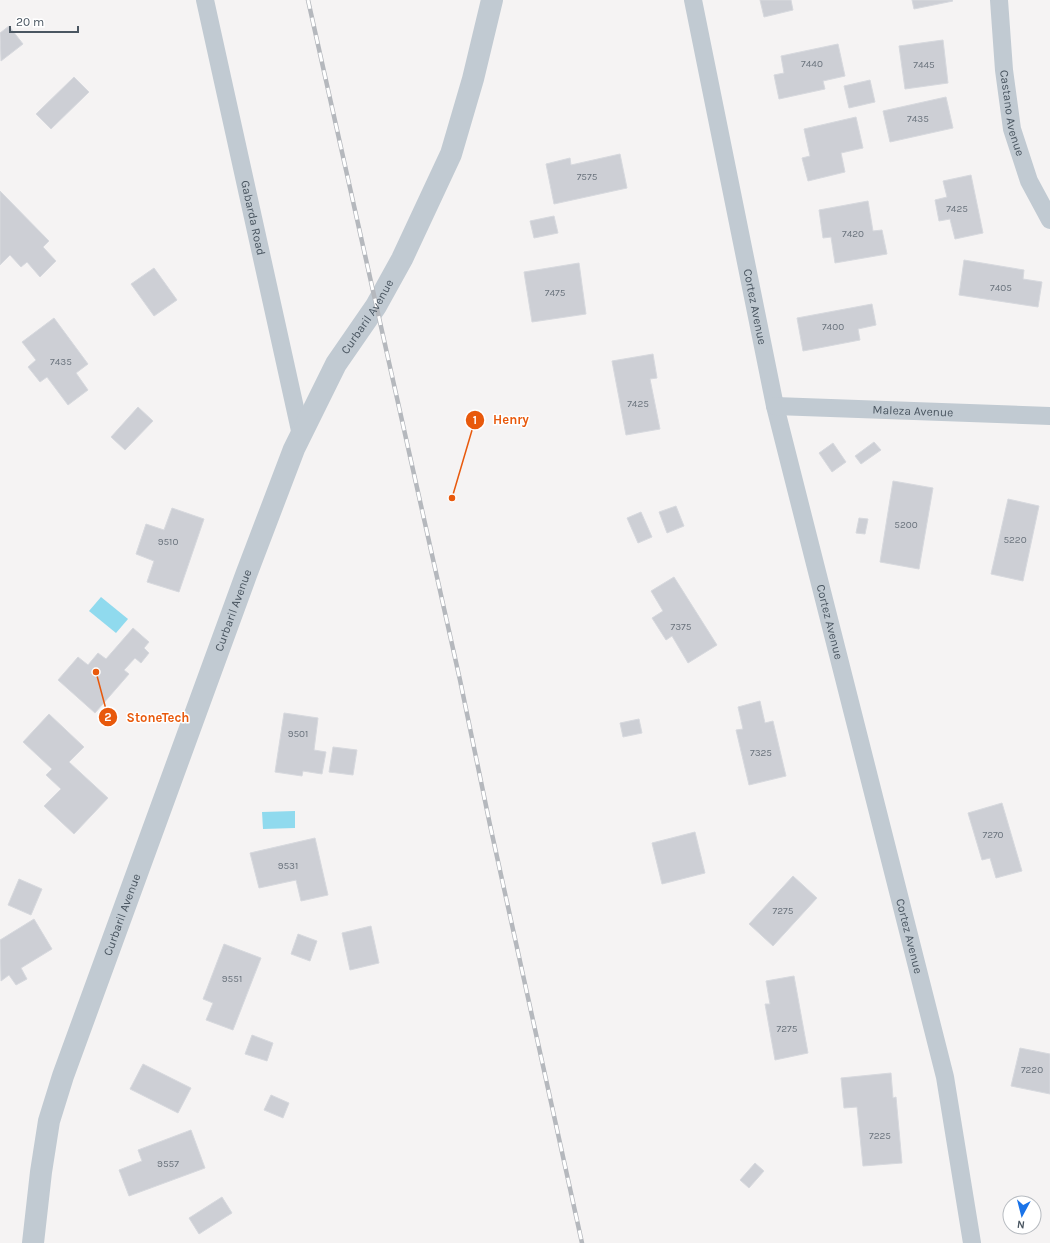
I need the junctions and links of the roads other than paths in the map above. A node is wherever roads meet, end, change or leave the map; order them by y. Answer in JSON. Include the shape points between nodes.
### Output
{"nodes":[{"id":1,"x":205,"y":0,"type":"edge"},
{"id":2,"x":492,"y":0,"type":"edge"},
{"id":3,"x":693,"y":0,"type":"edge"},
{"id":4,"x":999,"y":0,"type":"edge"},
{"id":5,"x":1050,"y":220,"type":"edge"},
{"id":6,"x":775,"y":406,"type":"junction"},
{"id":7,"x":1050,"y":416,"type":"edge"},
{"id":8,"x":301,"y":435,"type":"junction"},
{"id":9,"x":32,"y":1243,"type":"edge"},
{"id":10,"x":972,"y":1243,"type":"edge"}],
"edges":[{"from":1,"to":8,"type":"street","name":"Gabarda Road"},
{"from":2,"to":8,"type":"street","name":"Curbaril Avenue","via":[[451,154],[402,258],[376,306],[336,364]]},
{"from":3,"to":6,"type":"street","name":"Cortez Avenue"},
{"from":4,"to":5,"type":"street","name":"Castano Avenue","via":[[1004,70],[1012,129],[1029,182]]},
{"from":6,"to":7,"type":"street","name":"Maleza Avenue"},
{"from":6,"to":10,"type":"street","name":"Cortez Avenue","via":[[945,1077]]},
{"from":8,"to":9,"type":"street","name":"Curbaril Avenue","via":[[246,575],[63,1076],[49,1121]]}]}
